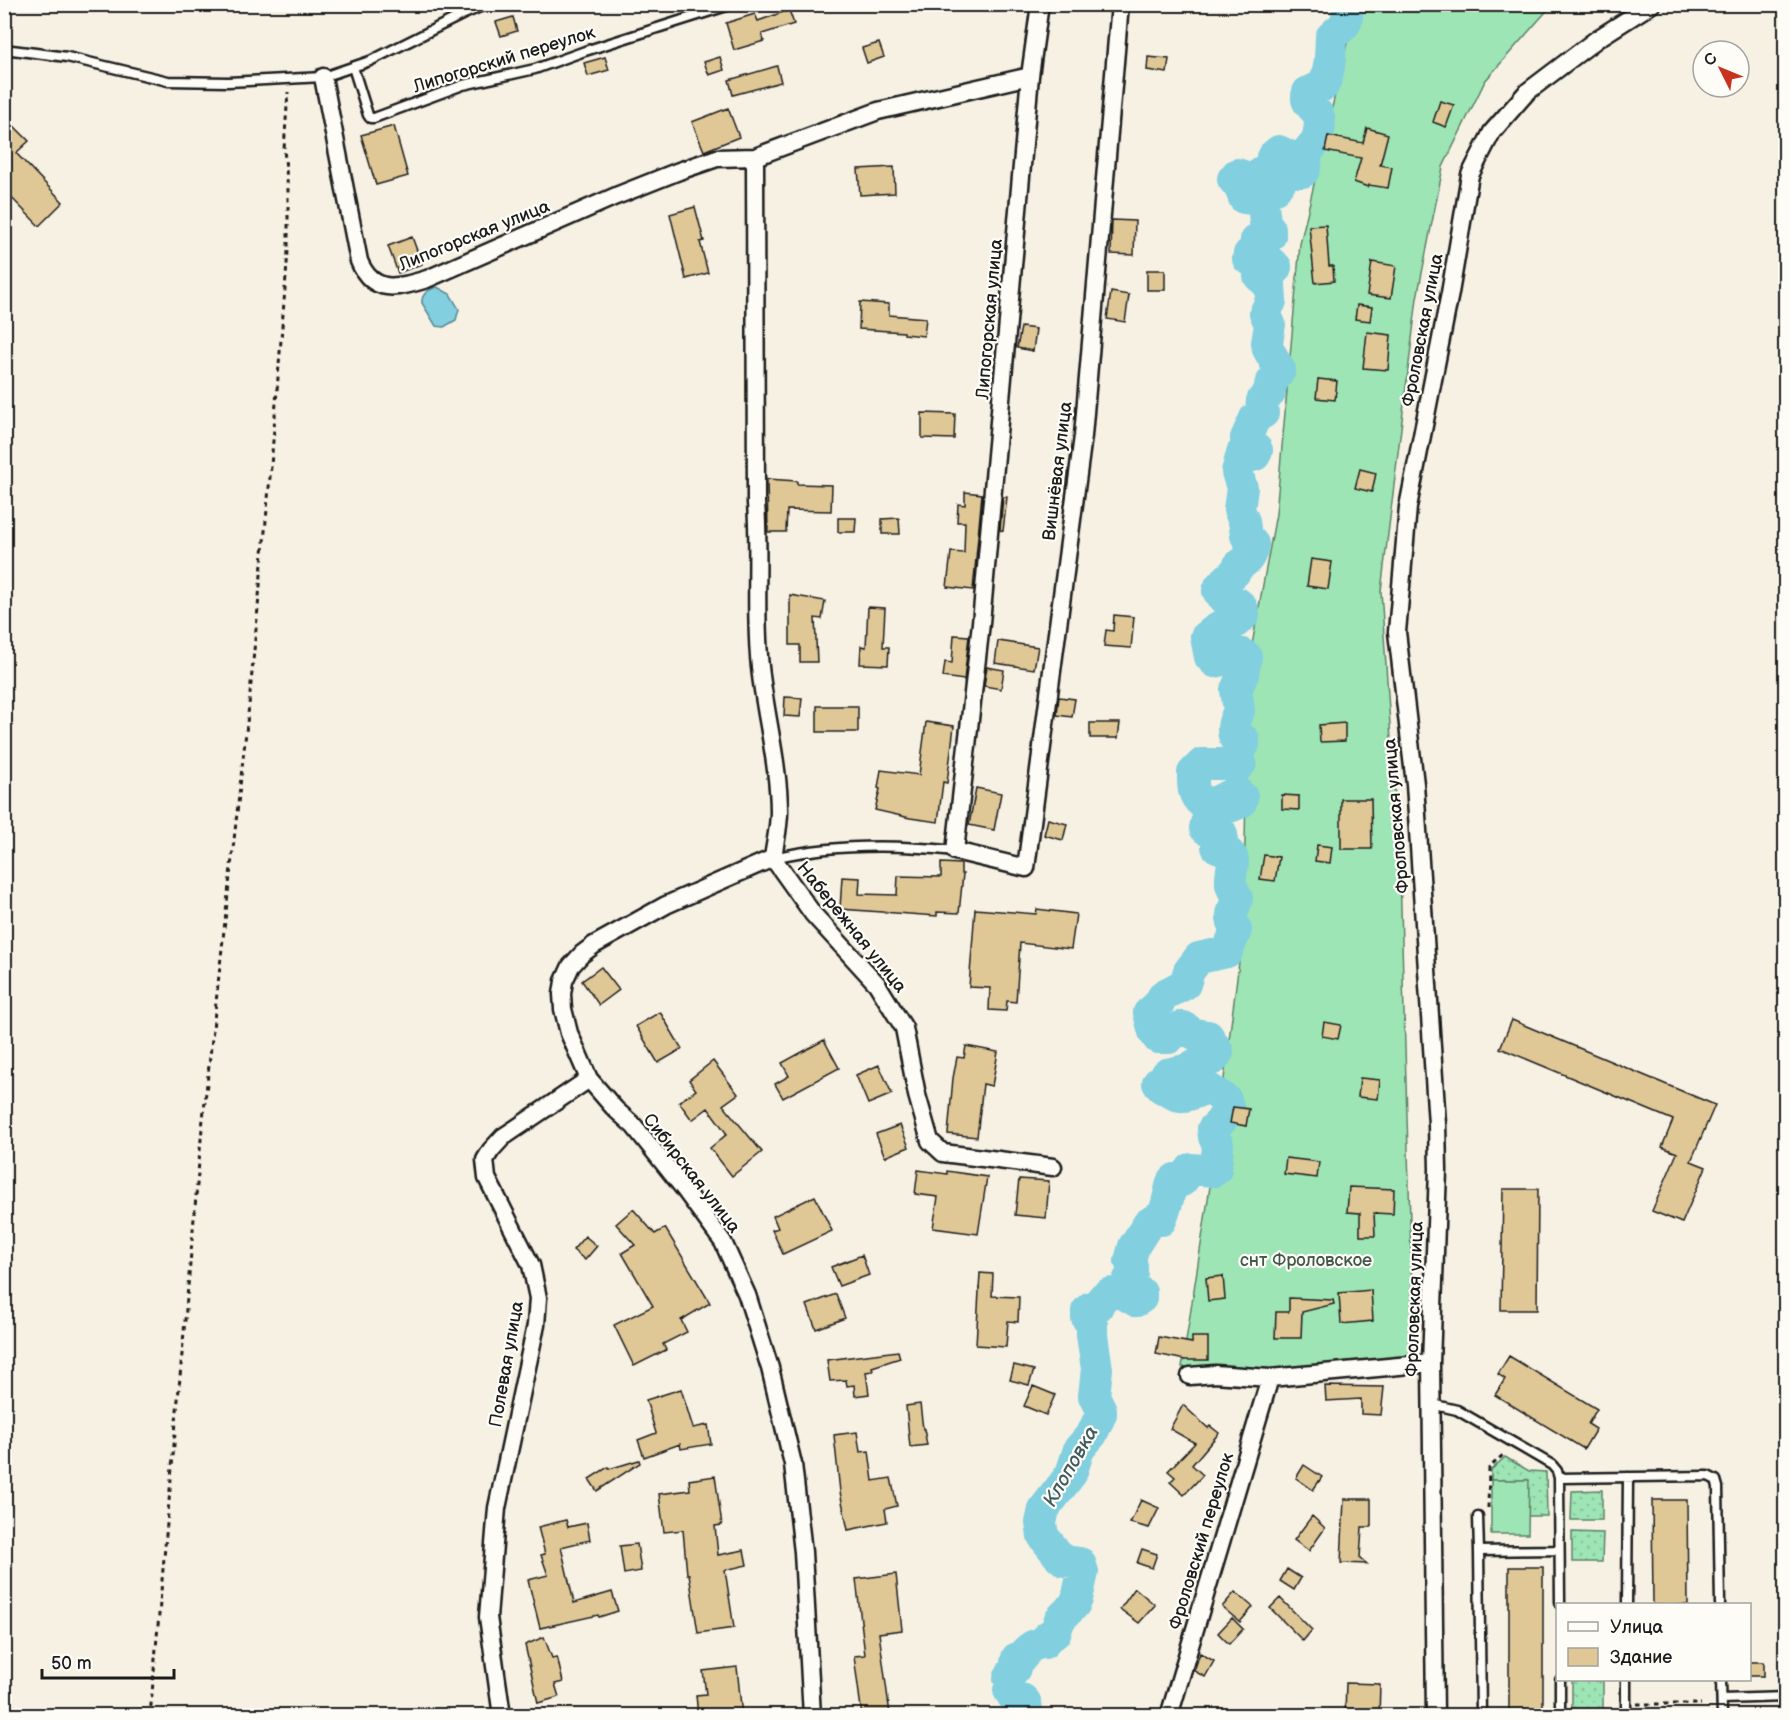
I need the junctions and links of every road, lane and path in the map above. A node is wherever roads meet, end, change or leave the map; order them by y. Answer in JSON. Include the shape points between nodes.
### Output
{"nodes":[{"id":1,"x":487,"y":4,"type":"edge"},
{"id":2,"x":733,"y":4,"type":"edge"},
{"id":3,"x":1040,"y":4,"type":"edge"},
{"id":4,"x":1120,"y":4,"type":"edge"},
{"id":5,"x":1652,"y":4,"type":"edge"},
{"id":6,"x":4,"y":49,"type":"edge"},
{"id":7,"x":353,"y":67,"type":"junction"},
{"id":8,"x":1030,"y":76,"type":"junction"},
{"id":9,"x":323,"y":77,"type":"junction"},
{"id":10,"x":290,"y":79,"type":"junction"},
{"id":11,"x":755,"y":157,"type":"junction"},
{"id":12,"x":955,"y":851,"type":"junction"},
{"id":13,"x":773,"y":858,"type":"junction"},
{"id":14,"x":589,"y":1079,"type":"junction"},
{"id":15,"x":1053,"y":1167,"type":"dead end"},
{"id":16,"x":1431,"y":1363,"type":"junction"},
{"id":17,"x":1190,"y":1376,"type":"dead end"},
{"id":18,"x":1270,"y":1378,"type":"junction"},
{"id":19,"x":1431,"y":1404,"type":"junction"},
{"id":20,"x":1516,"y":1444,"type":"junction"},
{"id":21,"x":1628,"y":1477,"type":"junction"},
{"id":22,"x":1559,"y":1478,"type":"junction"},
{"id":23,"x":1478,"y":1517,"type":"joint"},
{"id":24,"x":1559,"y":1550,"type":"junction"},
{"id":25,"x":1479,"y":1551,"type":"junction"},
{"id":26,"x":1560,"y":1603,"type":"edge"},
{"id":27,"x":1627,"y":1603,"type":"edge"},
{"id":28,"x":1720,"y":1603,"type":"edge"},
{"id":29,"x":1560,"y":1681,"type":"edge"},
{"id":30,"x":1626,"y":1681,"type":"edge"},
{"id":31,"x":1721,"y":1681,"type":"edge"},
{"id":32,"x":1785,"y":1697,"type":"edge"},
{"id":33,"x":1722,"y":1699,"type":"junction"},
{"id":34,"x":1626,"y":1704,"type":"junction"},
{"id":35,"x":1701,"y":1704,"type":"dead end"},
{"id":36,"x":150,"y":1716,"type":"edge"},
{"id":37,"x":502,"y":1716,"type":"edge"},
{"id":38,"x":812,"y":1716,"type":"edge"},
{"id":39,"x":1169,"y":1716,"type":"edge"},
{"id":40,"x":1435,"y":1716,"type":"edge"},
{"id":41,"x":1481,"y":1716,"type":"edge"},
{"id":42,"x":1560,"y":1716,"type":"edge"},
{"id":43,"x":1626,"y":1716,"type":"edge"},
{"id":44,"x":1722,"y":1716,"type":"edge"}],
"edges":[{"from":1,"to":7,"type":"lane"},
{"from":2,"to":7,"type":"lane","name":"Липогорский переулок","via":[[535,69],[463,86],[374,118],[368,115]]},
{"from":3,"to":8,"type":"street"},
{"from":4,"to":12,"type":"street","name":"Вишнёвая улица","via":[[1083,436],[1026,868]]},
{"from":5,"to":16,"type":"street","name":"Фроловская улица","via":[[1597,39],[1527,92],[1492,132],[1470,175],[1408,507],[1396,632],[1415,784],[1436,1085],[1438,1170]]},
{"from":6,"to":10,"type":"lane","via":[[67,57],[168,81]]},
{"from":7,"to":9,"type":"lane"},
{"from":8,"to":11,"type":"street","name":"Липогорская улица","via":[[878,111]]},
{"from":8,"to":12,"type":"street","name":"Липогорская улица","via":[[1002,409]]},
{"from":9,"to":10,"type":"lane"},
{"from":9,"to":11,"type":"street","name":"Липогорская улица","via":[[356,250],[363,271],[376,284],[385,286],[427,279],[679,171],[717,159]]},
{"from":10,"to":36,"type":"path","via":[[284,149],[288,251],[271,466],[202,1128]]},
{"from":11,"to":13,"type":"street","via":[[757,624],[778,793]]},
{"from":12,"to":13,"type":"lane","via":[[856,847]]},
{"from":13,"to":14,"type":"street","name":"Сибирская улица","via":[[666,905],[594,945],[571,966],[564,981],[563,1009]]},
{"from":13,"to":15,"type":"street","name":"Набережная улица","via":[[813,914],[876,984],[904,1028],[930,1141],[944,1153]]},
{"from":14,"to":37,"type":"street","name":"Полевая улица","via":[[503,1137],[485,1160],[491,1186],[531,1265],[538,1298],[536,1325],[497,1508],[489,1595],[488,1617]]},
{"from":14,"to":38,"type":"street","name":"Сибирская улица","via":[[634,1126],[723,1242],[747,1295],[770,1368],[793,1464],[803,1552]]},
{"from":16,"to":18,"type":"street"},
{"from":16,"to":19,"type":"street","name":"Фроловская улица"},
{"from":17,"to":18,"type":"street"},
{"from":18,"to":39,"type":"street","name":"Фроловский переулок"},
{"from":19,"to":20,"type":"lane","via":[[1456,1410]]},
{"from":19,"to":40,"type":"street","name":"Фроловская улица"},
{"from":20,"to":22,"type":"lane","via":[[1552,1465]]},
{"from":20,"to":23,"type":"path","via":[[1489,1468],[1488,1514]]},
{"from":21,"to":22,"type":"lane"},
{"from":21,"to":27,"type":"lane"},
{"from":21,"to":28,"type":"lane","via":[[1708,1476],[1716,1480]]},
{"from":22,"to":24,"type":"lane"},
{"from":23,"to":25,"type":"lane"},
{"from":24,"to":25,"type":"lane"},
{"from":24,"to":26,"type":"lane"},
{"from":25,"to":41,"type":"lane"},
{"from":29,"to":42,"type":"lane"},
{"from":30,"to":34,"type":"lane"},
{"from":31,"to":33,"type":"lane"},
{"from":32,"to":33,"type":"lane"},
{"from":33,"to":44,"type":"lane"},
{"from":34,"to":35,"type":"path"},
{"from":34,"to":43,"type":"lane"}]}
